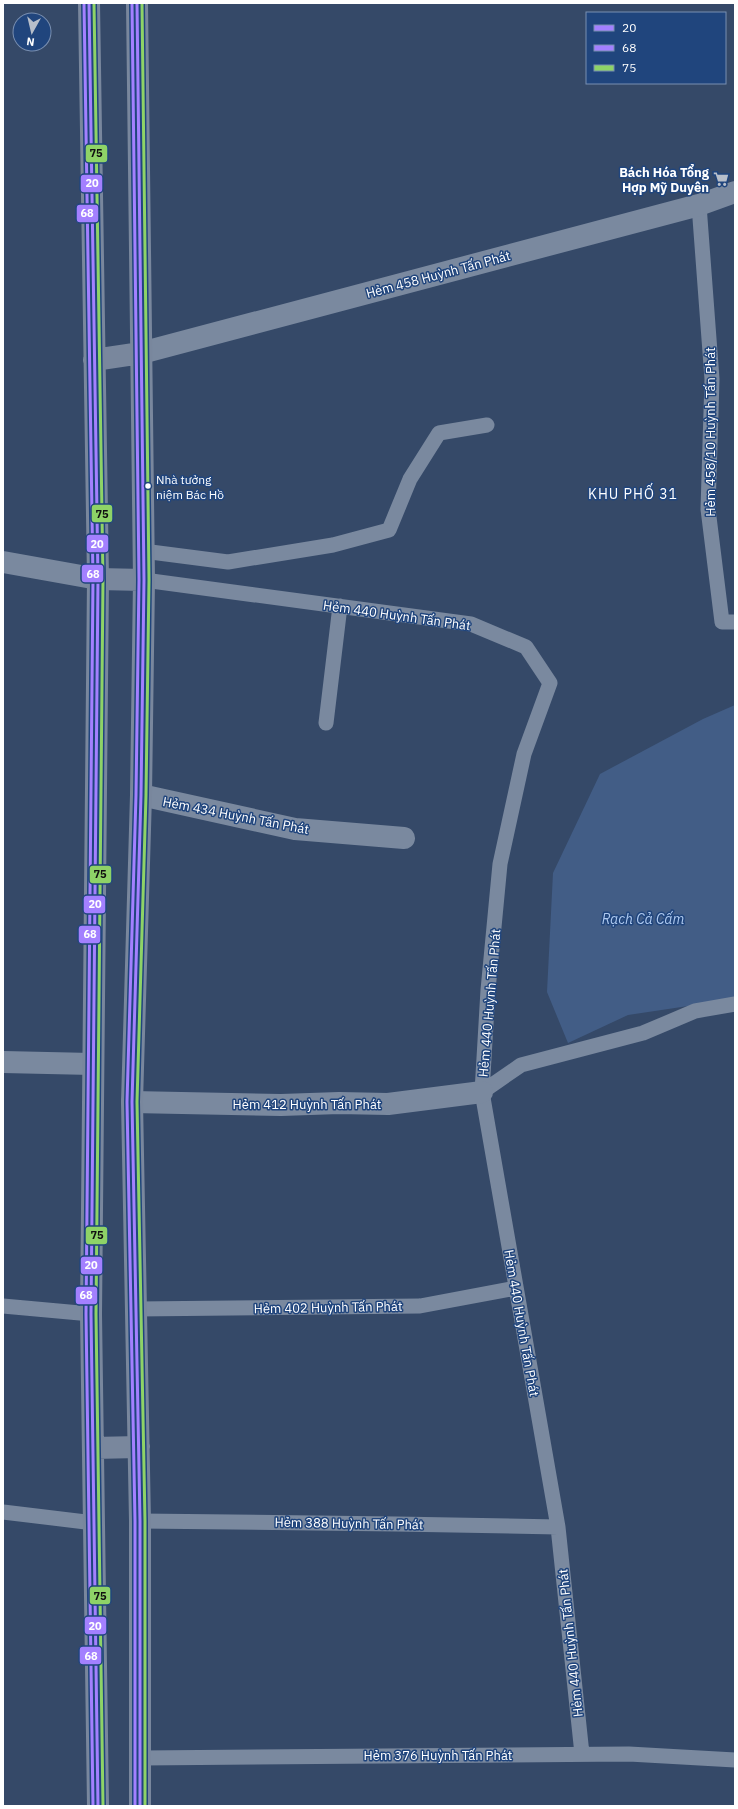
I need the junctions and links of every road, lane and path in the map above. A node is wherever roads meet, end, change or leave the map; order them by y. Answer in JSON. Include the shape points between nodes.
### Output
{"nodes":[{"id":1,"x":90,"y":3,"type":"edge"},
{"id":2,"x":137,"y":3,"type":"edge"},
{"id":3,"x":735,"y":192,"type":"edge"},
{"id":4,"x":699,"y":205,"type":"junction"},
{"id":5,"x":141,"y":353,"type":"junction"},
{"id":6,"x":94,"y":360,"type":"junction"},
{"id":7,"x":487,"y":425,"type":"dead end"},
{"id":8,"x":143,"y":551,"type":"junction"},
{"id":9,"x":3,"y":562,"type":"edge"},
{"id":10,"x":98,"y":579,"type":"junction"},
{"id":11,"x":144,"y":580,"type":"junction"},
{"id":12,"x":340,"y":606,"type":"junction"},
{"id":13,"x":735,"y":622,"type":"edge"},
{"id":14,"x":326,"y":723,"type":"dead end"},
{"id":15,"x":141,"y":795,"type":"junction"},
{"id":16,"x":404,"y":838,"type":"dead end"},
{"id":17,"x":735,"y":1004,"type":"edge"},
{"id":18,"x":3,"y":1062,"type":"edge"},
{"id":19,"x":92,"y":1064,"type":"junction"},
{"id":20,"x":482,"y":1092,"type":"junction"},
{"id":21,"x":132,"y":1102,"type":"junction"},
{"id":22,"x":516,"y":1288,"type":"junction"},
{"id":23,"x":3,"y":1306,"type":"edge"},
{"id":24,"x":137,"y":1309,"type":"junction"},
{"id":25,"x":91,"y":1314,"type":"junction"},
{"id":26,"x":139,"y":1447,"type":"junction"},
{"id":27,"x":93,"y":1448,"type":"junction"},
{"id":28,"x":3,"y":1512,"type":"edge"},
{"id":29,"x":140,"y":1521,"type":"junction"},
{"id":30,"x":94,"y":1523,"type":"junction"},
{"id":31,"x":558,"y":1527,"type":"junction"},
{"id":32,"x":582,"y":1754,"type":"junction"},
{"id":33,"x":142,"y":1758,"type":"junction"},
{"id":34,"x":735,"y":1760,"type":"edge"},
{"id":35,"x":98,"y":1806,"type":"edge"},
{"id":36,"x":140,"y":1806,"type":"edge"}],
"edges":[{"from":1,"to":6,"type":"main road"},
{"from":2,"to":5,"type":"main road"},
{"from":3,"to":4,"type":"street","name":"Hẻm 458 Huỳnh Tấn Phát"},
{"from":4,"to":5,"type":"street","name":"Hẻm 458 Huỳnh Tấn Phát"},
{"from":4,"to":13,"type":"lane","name":"Hẻm 458/10 Huỳnh Tấn Phát","via":[[712,379],[708,509],[722,622]]},
{"from":5,"to":6,"type":"main road"},
{"from":5,"to":8,"type":"main road"},
{"from":6,"to":10,"type":"main road"},
{"from":7,"to":8,"type":"lane","via":[[438,433],[410,479],[390,530],[333,545],[228,562]]},
{"from":8,"to":11,"type":"main road"},
{"from":9,"to":10,"type":"street"},
{"from":10,"to":11,"type":"main road"},
{"from":10,"to":19,"type":"main road"},
{"from":11,"to":12,"type":"lane","name":"Hẻm 440 Huỳnh Tấn Phát"},
{"from":11,"to":15,"type":"main road"},
{"from":12,"to":14,"type":"lane"},
{"from":12,"to":20,"type":"lane","name":"Hẻm 440 Huỳnh Tấn Phát","via":[[471,624],[526,647],[550,683],[524,754],[500,864],[488,990]]},
{"from":15,"to":16,"type":"street","name":"Hẻm 434 Huỳnh Tấn Phát","via":[[295,829]]},
{"from":15,"to":21,"type":"main road"},
{"from":17,"to":20,"type":"lane","via":[[695,1011],[643,1033],[521,1065]]},
{"from":18,"to":19,"type":"street"},
{"from":19,"to":25,"type":"main road"},
{"from":20,"to":21,"type":"street","name":"Hẻm 412 Huỳnh Tấn Phát","via":[[388,1104]]},
{"from":20,"to":22,"type":"lane","name":"Hẻm 440 Huỳnh Tấn Phát"},
{"from":21,"to":24,"type":"main road"},
{"from":22,"to":24,"type":"lane","name":"Hẻm 402 Huỳnh Tấn Phát","via":[[420,1306]]},
{"from":22,"to":31,"type":"lane","name":"Hẻm 440 Huỳnh Tấn Phát"},
{"from":23,"to":25,"type":"lane"},
{"from":24,"to":26,"type":"main road"},
{"from":25,"to":27,"type":"main road"},
{"from":26,"to":27,"type":"main road"},
{"from":26,"to":29,"type":"main road"},
{"from":27,"to":30,"type":"main road"},
{"from":28,"to":30,"type":"lane"},
{"from":29,"to":31,"type":"lane","name":"Hẻm 388 Huỳnh Tấn Phát"},
{"from":29,"to":33,"type":"main road"},
{"from":30,"to":35,"type":"main road"},
{"from":31,"to":32,"type":"lane","name":"Hẻm 440 Huỳnh Tấn Phát"},
{"from":32,"to":33,"type":"lane","name":"Hẻm 376 Huỳnh Tấn Phát"},
{"from":32,"to":34,"type":"lane","name":"Hẻm 376 Huỳnh Tấn Phát"},
{"from":33,"to":36,"type":"main road"}]}
